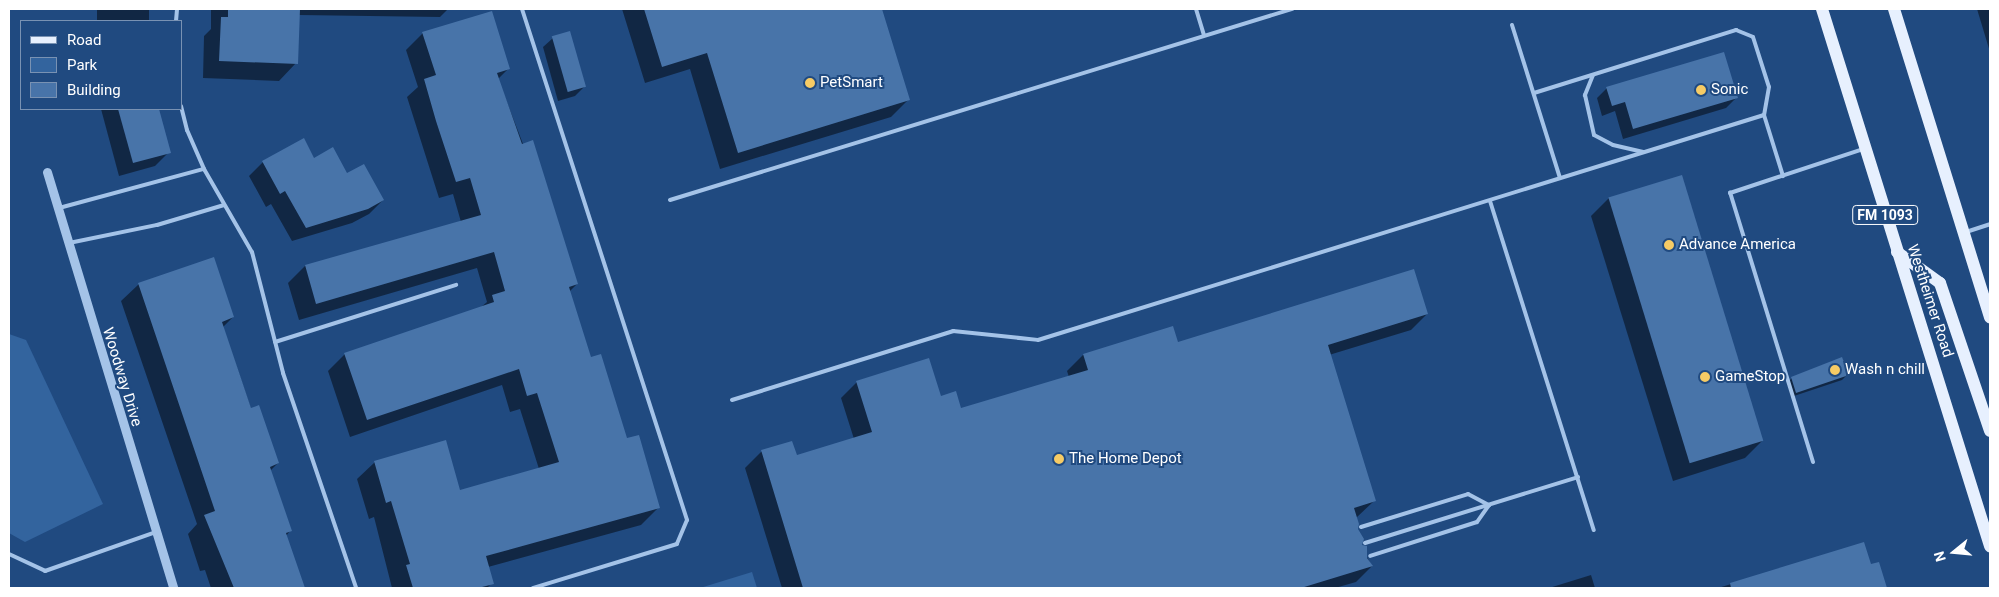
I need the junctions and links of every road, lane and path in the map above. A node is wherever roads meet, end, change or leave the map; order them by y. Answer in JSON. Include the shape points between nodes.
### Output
{"nodes":[{"id":1,"x":522,"y":9,"type":"edge"},
{"id":2,"x":1196,"y":9,"type":"edge"},
{"id":3,"x":1292,"y":9,"type":"edge"},
{"id":4,"x":1822,"y":9,"type":"edge"},
{"id":5,"x":1894,"y":9,"type":"edge"},
{"id":6,"x":1512,"y":25,"type":"dead end"},
{"id":7,"x":1204,"y":36,"type":"junction"},
{"id":8,"x":1593,"y":75,"type":"junction"},
{"id":9,"x":1534,"y":93,"type":"junction"},
{"id":10,"x":182,"y":110,"type":"edge"},
{"id":11,"x":1764,"y":114,"type":"junction"},
{"id":12,"x":1865,"y":148,"type":"junction"},
{"id":13,"x":1646,"y":152,"type":"junction"},
{"id":14,"x":204,"y":169,"type":"junction"},
{"id":15,"x":47,"y":172,"type":"dead end"},
{"id":16,"x":1783,"y":176,"type":"junction"},
{"id":17,"x":1560,"y":178,"type":"junction"},
{"id":18,"x":670,"y":200,"type":"dead end"},
{"id":19,"x":1490,"y":201,"type":"junction"},
{"id":20,"x":224,"y":205,"type":"junction"},
{"id":21,"x":57,"y":209,"type":"junction"},
{"id":22,"x":1990,"y":224,"type":"edge"},
{"id":23,"x":1964,"y":232,"type":"junction"},
{"id":24,"x":67,"y":244,"type":"junction"},
{"id":25,"x":1897,"y":252,"type":"junction"},
{"id":26,"x":456,"y":285,"type":"dead end"},
{"id":27,"x":1990,"y":317,"type":"edge"},
{"id":28,"x":275,"y":342,"type":"junction"},
{"id":29,"x":732,"y":400,"type":"dead end"},
{"id":30,"x":1990,"y":431,"type":"edge"},
{"id":31,"x":1813,"y":462,"type":"dead end"},
{"id":32,"x":1578,"y":477,"type":"junction"},
{"id":33,"x":1489,"y":505,"type":"junction"},
{"id":34,"x":1361,"y":527,"type":"dead end"},
{"id":35,"x":1594,"y":530,"type":"dead end"},
{"id":36,"x":156,"y":532,"type":"junction"},
{"id":37,"x":1365,"y":543,"type":"dead end"},
{"id":38,"x":1990,"y":546,"type":"edge"},
{"id":39,"x":9,"y":554,"type":"edge"},
{"id":40,"x":1370,"y":556,"type":"dead end"},
{"id":41,"x":173,"y":588,"type":"edge"},
{"id":42,"x":356,"y":588,"type":"edge"},
{"id":43,"x":534,"y":588,"type":"edge"}],
"edges":[{"from":1,"to":43,"type":"lane","via":[[687,520],[677,544]]},
{"from":2,"to":7,"type":"lane"},
{"from":3,"to":7,"type":"lane"},
{"from":4,"to":12,"type":"main road","name":"Westheimer Road","number":"FM 1093"},
{"from":5,"to":23,"type":"main road"},
{"from":6,"to":9,"type":"lane"},
{"from":7,"to":18,"type":"lane"},
{"from":8,"to":9,"type":"lane"},
{"from":8,"to":11,"type":"lane","via":[[1736,30],[1753,37],[1769,87]]},
{"from":8,"to":13,"type":"lane","via":[[1585,95],[1594,135],[1613,146]]},
{"from":9,"to":17,"type":"lane"},
{"from":10,"to":14,"type":"lane"},
{"from":11,"to":13,"type":"lane"},
{"from":11,"to":16,"type":"lane"},
{"from":12,"to":16,"type":"lane"},
{"from":12,"to":25,"type":"main road","name":"Westheimer Road","number":"FM 1093"},
{"from":13,"to":17,"type":"lane"},
{"from":14,"to":20,"type":"lane"},
{"from":14,"to":21,"type":"lane"},
{"from":15,"to":21,"type":"street","name":"Woodway Drive"},
{"from":16,"to":31,"type":"lane","via":[[1730,193]]},
{"from":17,"to":19,"type":"lane"},
{"from":19,"to":29,"type":"lane","via":[[1038,340],[953,332]]},
{"from":19,"to":32,"type":"lane"},
{"from":20,"to":24,"type":"lane","via":[[156,226]]},
{"from":20,"to":28,"type":"lane","via":[[252,252]]},
{"from":21,"to":24,"type":"street","name":"Woodway Drive"},
{"from":22,"to":23,"type":"lane"},
{"from":23,"to":27,"type":"main road"},
{"from":24,"to":36,"type":"street","name":"Woodway Drive"},
{"from":25,"to":30,"type":"main road","via":[[1940,283]]},
{"from":25,"to":38,"type":"main road","name":"Westheimer Road","number":"FM 1093"},
{"from":26,"to":28,"type":"lane"},
{"from":28,"to":42,"type":"lane"},
{"from":32,"to":33,"type":"lane"},
{"from":32,"to":35,"type":"lane"},
{"from":33,"to":34,"type":"lane","via":[[1468,494]]},
{"from":33,"to":37,"type":"lane"},
{"from":33,"to":40,"type":"lane","via":[[1476,522]]},
{"from":36,"to":39,"type":"lane","via":[[45,571]]},
{"from":36,"to":41,"type":"street","name":"Woodway Drive"}]}
